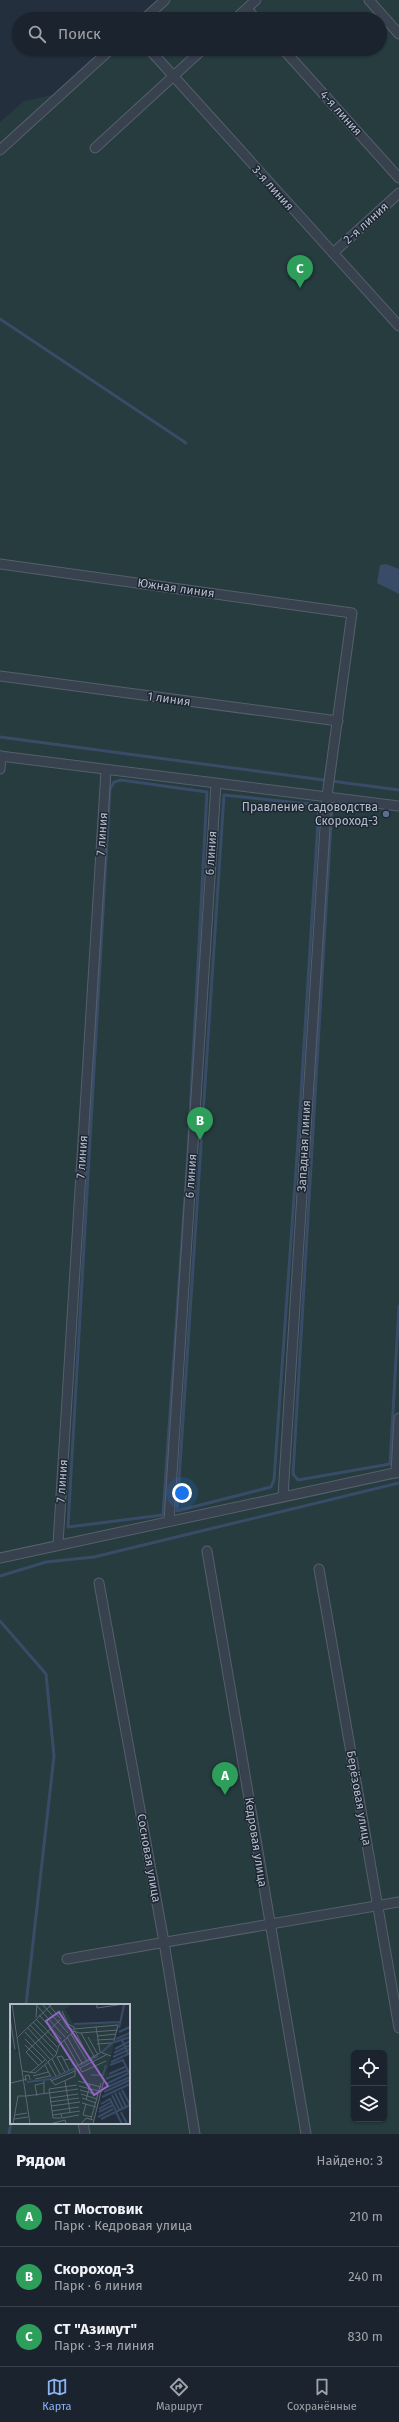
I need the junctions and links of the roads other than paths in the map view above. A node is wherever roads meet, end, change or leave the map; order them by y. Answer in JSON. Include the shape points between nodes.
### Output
{"nodes":[{"id":1,"x":165,"y":0,"type":"edge"},
{"id":2,"x":256,"y":0,"type":"edge"},
{"id":3,"x":369,"y":0,"type":"edge"},
{"id":4,"x":246,"y":9,"type":"junction"},
{"id":5,"x":152,"y":12,"type":"edge"},
{"id":6,"x":243,"y":12,"type":"edge"},
{"id":7,"x":249,"y":12,"type":"edge"},
{"id":8,"x":380,"y":12,"type":"edge"},
{"id":9,"x":387,"y":20,"type":"edge"},
{"id":10,"x":399,"y":34,"type":"edge"},
{"id":11,"x":103,"y":56,"type":"edge"},
{"id":12,"x":155,"y":56,"type":"edge"},
{"id":13,"x":196,"y":56,"type":"edge"},
{"id":14,"x":289,"y":56,"type":"edge"},
{"id":15,"x":173,"y":77,"type":"junction"},
{"id":16,"x":95,"y":148,"type":"dead end"},
{"id":17,"x":0,"y":150,"type":"edge"},
{"id":18,"x":399,"y":178,"type":"edge"},
{"id":19,"x":399,"y":193,"type":"edge"},
{"id":20,"x":332,"y":253,"type":"junction"},
{"id":21,"x":399,"y":326,"type":"edge"},
{"id":22,"x":0,"y":564,"type":"edge"},
{"id":23,"x":352,"y":613,"type":"joint"},
{"id":24,"x":0,"y":676,"type":"edge"},
{"id":25,"x":338,"y":721,"type":"junction"},
{"id":26,"x":0,"y":756,"type":"edge"},
{"id":27,"x":0,"y":769,"type":"edge"},
{"id":28,"x":106,"y":770,"type":"junction"},
{"id":29,"x":216,"y":784,"type":"junction"},
{"id":30,"x":327,"y":796,"type":"junction"},
{"id":31,"x":399,"y":806,"type":"edge"},
{"id":32,"x":399,"y":1418,"type":"edge"},
{"id":33,"x":398,"y":1473,"type":"edge"},
{"id":34,"x":283,"y":1496,"type":"junction"},
{"id":35,"x":169,"y":1521,"type":"junction"},
{"id":36,"x":58,"y":1544,"type":"junction"},
{"id":37,"x":207,"y":1550,"type":"dead end"},
{"id":38,"x":0,"y":1558,"type":"edge"},
{"id":39,"x":319,"y":1569,"type":"dead end"},
{"id":40,"x":99,"y":1583,"type":"dead end"},
{"id":41,"x":399,"y":1902,"type":"edge"},
{"id":42,"x":377,"y":1906,"type":"junction"},
{"id":43,"x":269,"y":1924,"type":"junction"},
{"id":44,"x":164,"y":1942,"type":"junction"},
{"id":45,"x":67,"y":1959,"type":"dead end"},
{"id":46,"x":399,"y":2028,"type":"edge"},
{"id":47,"x":84,"y":2124,"type":"edge"},
{"id":48,"x":85,"y":2134,"type":"edge"},
{"id":49,"x":195,"y":2134,"type":"edge"},
{"id":50,"x":306,"y":2134,"type":"edge"}],
"edges":[{"from":1,"to":5,"type":"street"},
{"from":2,"to":4,"type":"street"},
{"from":3,"to":8,"type":"street"},
{"from":4,"to":6,"type":"street"},
{"from":4,"to":7,"type":"street"},
{"from":9,"to":10,"type":"street"},
{"from":11,"to":17,"type":"street"},
{"from":12,"to":15,"type":"street","name":"3-я линия"},
{"from":13,"to":15,"type":"street"},
{"from":14,"to":18,"type":"street","name":"4-я линия"},
{"from":15,"to":16,"type":"street"},
{"from":15,"to":20,"type":"street","name":"3-я линия"},
{"from":19,"to":20,"type":"street","name":"2-я линия"},
{"from":20,"to":21,"type":"street","name":"3-я линия"},
{"from":22,"to":23,"type":"street","name":"Южная линия"},
{"from":23,"to":25,"type":"street","name":"Западная линия"},
{"from":24,"to":25,"type":"street","name":"1 линия"},
{"from":25,"to":30,"type":"street","name":"Западная линия"},
{"from":26,"to":27,"type":"street"},
{"from":26,"to":28,"type":"street"},
{"from":28,"to":29,"type":"street"},
{"from":28,"to":36,"type":"street","name":"7 линия"},
{"from":29,"to":30,"type":"street"},
{"from":29,"to":35,"type":"street","name":"6 линия"},
{"from":30,"to":31,"type":"street"},
{"from":30,"to":34,"type":"street","name":"Западная линия"},
{"from":32,"to":33,"type":"street"},
{"from":33,"to":34,"type":"street"},
{"from":34,"to":35,"type":"street"},
{"from":35,"to":36,"type":"street"},
{"from":36,"to":38,"type":"street"},
{"from":37,"to":43,"type":"street","name":"Кедровая улица"},
{"from":39,"to":42,"type":"street","name":"Берёзовая улица"},
{"from":40,"to":44,"type":"street","name":"Сосновая улица"},
{"from":41,"to":42,"type":"street"},
{"from":42,"to":43,"type":"street"},
{"from":42,"to":46,"type":"street","name":"Берёзовая улица"},
{"from":43,"to":44,"type":"street"},
{"from":43,"to":50,"type":"street","name":"Кедровая улица"},
{"from":44,"to":45,"type":"street"},
{"from":44,"to":49,"type":"street","name":"Сосновая улица"},
{"from":47,"to":48,"type":"street"}]}
